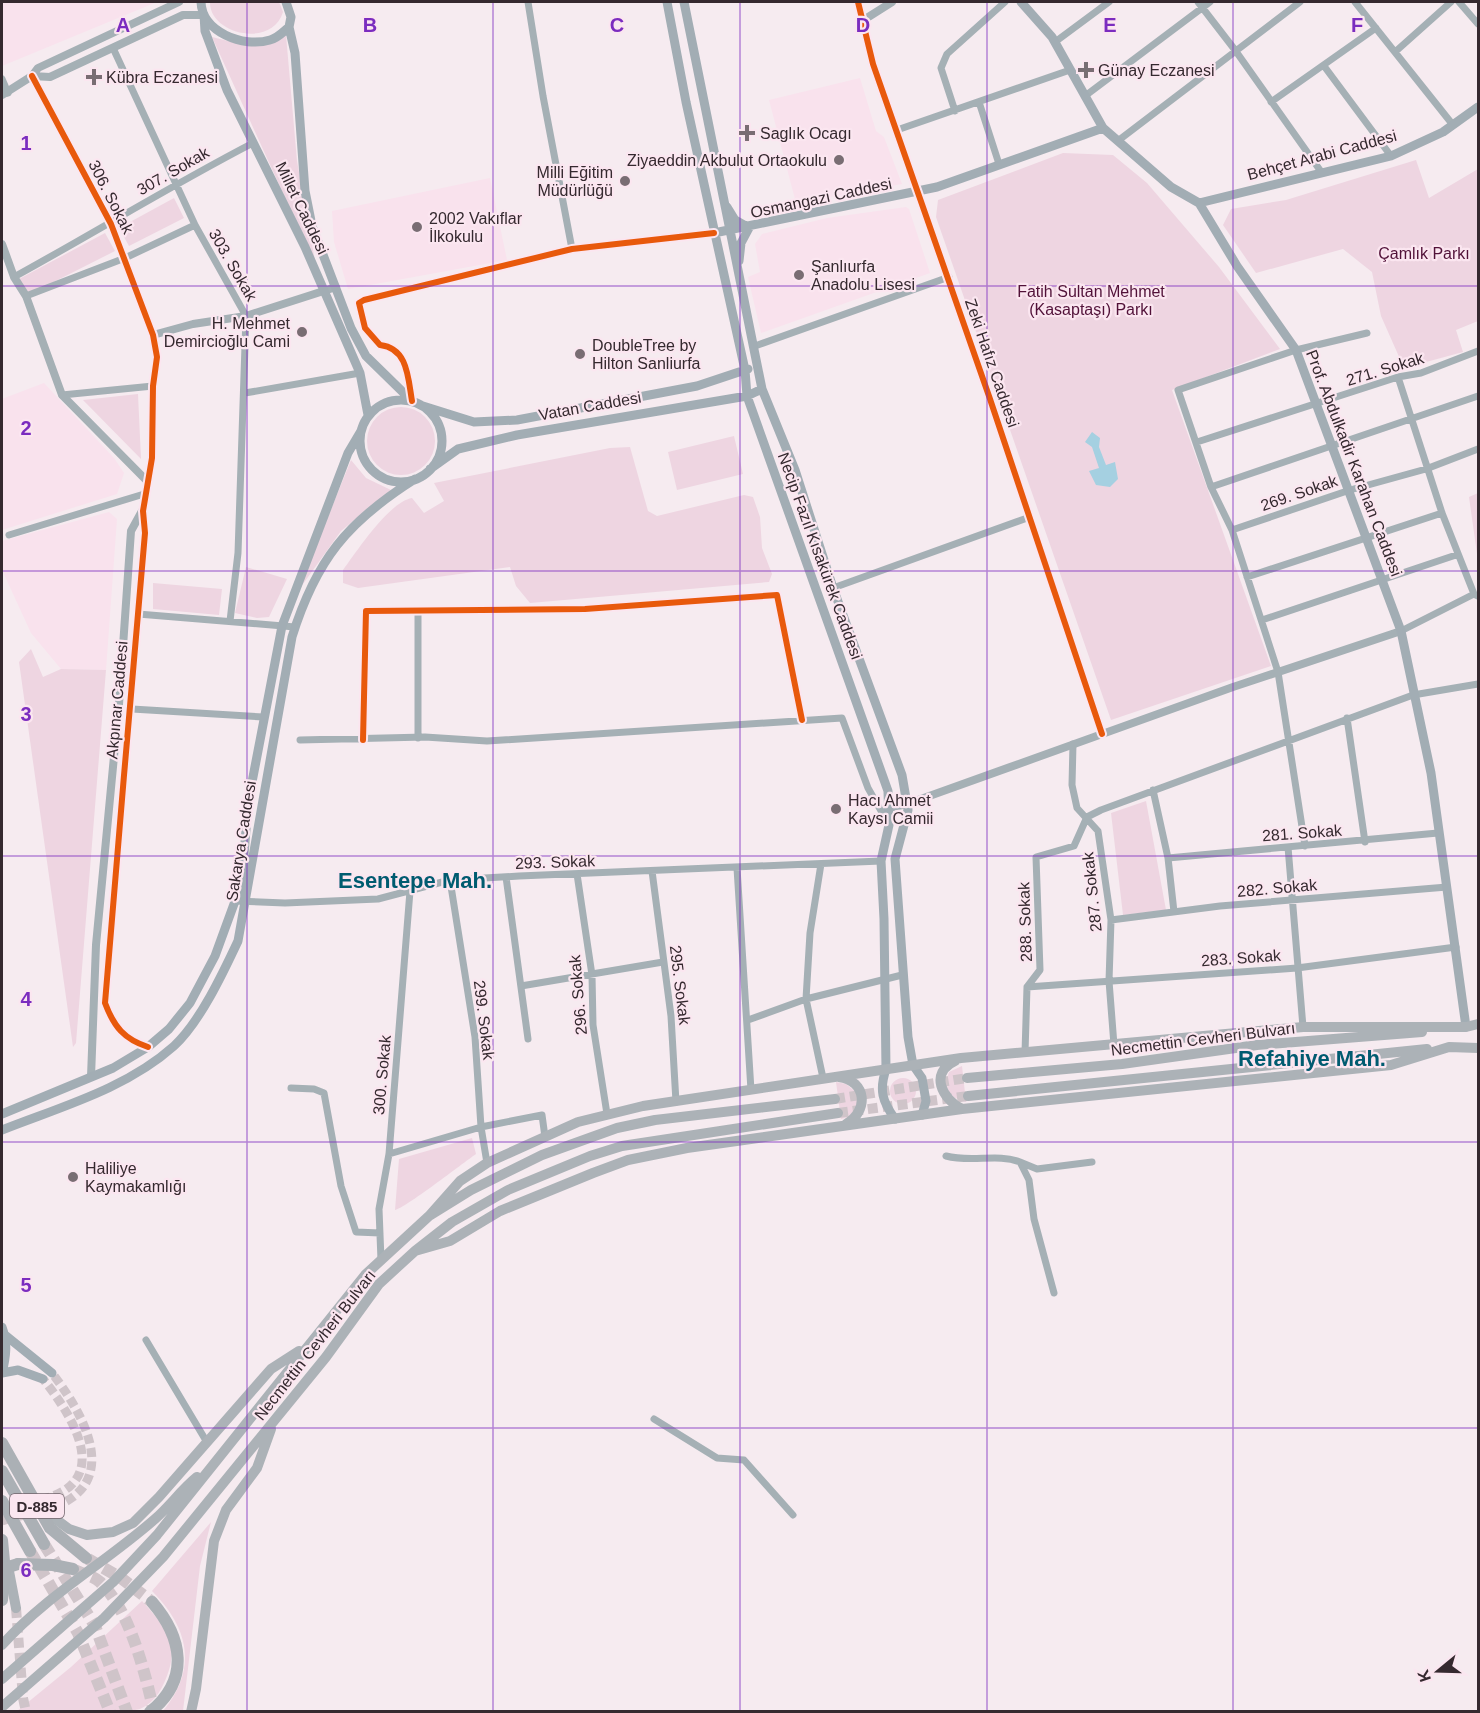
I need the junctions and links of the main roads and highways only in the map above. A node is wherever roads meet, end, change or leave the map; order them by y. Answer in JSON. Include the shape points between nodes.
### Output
{"nodes":[{"id":1,"x":201,"y":2,"type":"edge"},
{"id":2,"x":286,"y":2,"type":"edge"},
{"id":3,"x":667,"y":2,"type":"edge"},
{"id":4,"x":684,"y":2,"type":"edge"},
{"id":5,"x":1021,"y":2,"type":"edge"},
{"id":6,"x":204,"y":15,"type":"junction"},
{"id":7,"x":289,"y":27,"type":"junction"},
{"id":8,"x":1479,"y":107,"type":"edge"},
{"id":9,"x":1103,"y":128,"type":"junction"},
{"id":10,"x":724,"y":202,"type":"junction"},
{"id":11,"x":1199,"y":203,"type":"junction"},
{"id":12,"x":749,"y":228,"type":"junction"},
{"id":13,"x":729,"y":232,"type":"junction"},
{"id":14,"x":714,"y":233,"type":"junction"},
{"id":15,"x":740,"y":281,"type":"junction"},
{"id":16,"x":756,"y":366,"type":"junction"},
{"id":17,"x":745,"y":370,"type":"junction"},
{"id":18,"x":762,"y":389,"type":"junction"},
{"id":19,"x":747,"y":396,"type":"junction"},
{"id":20,"x":412,"y":401,"type":"junction"},
{"id":21,"x":423,"y":406,"type":"junction"},
{"id":22,"x":368,"y":416,"type":"junction"},
{"id":23,"x":361,"y":430,"type":"junction"},
{"id":24,"x":430,"y":469,"type":"junction"},
{"id":25,"x":415,"y":479,"type":"junction"},
{"id":26,"x":1479,"y":1025,"type":"edge"},
{"id":27,"x":1466,"y":1027,"type":"junction"},
{"id":28,"x":1479,"y":1043,"type":"edge"},
{"id":29,"x":1449,"y":1047,"type":"junction"},
{"id":30,"x":1479,"y":1048,"type":"edge"},
{"id":31,"x":961,"y":1058,"type":"junction"},
{"id":32,"x":913,"y":1065,"type":"junction"},
{"id":33,"x":886,"y":1069,"type":"junction"},
{"id":34,"x":835,"y":1076,"type":"junction"},
{"id":35,"x":967,"y":1078,"type":"tunnel mouth"},
{"id":36,"x":968,"y":1096,"type":"tunnel mouth"},
{"id":37,"x":835,"y":1099,"type":"tunnel mouth"},
{"id":38,"x":962,"y":1109,"type":"junction"},
{"id":39,"x":838,"y":1113,"type":"tunnel mouth"},
{"id":40,"x":2,"y":1114,"type":"edge"},
{"id":41,"x":922,"y":1115,"type":"junction"},
{"id":42,"x":895,"y":1119,"type":"junction"},
{"id":43,"x":841,"y":1127,"type":"junction"},
{"id":44,"x":2,"y":1130,"type":"edge"},
{"id":45,"x":429,"y":1216,"type":"junction"},
{"id":46,"x":415,"y":1251,"type":"junction"},
{"id":47,"x":3,"y":1331,"type":"edge"},
{"id":48,"x":307,"y":1347,"type":"junction"},
{"id":49,"x":2,"y":1373,"type":"edge"},
{"id":50,"x":275,"y":1420,"type":"junction"},
{"id":51,"x":2,"y":1443,"type":"edge"},
{"id":52,"x":212,"y":1466,"type":"junction"},
{"id":53,"x":2,"y":1471,"type":"edge"},
{"id":54,"x":2,"y":1501,"type":"edge"},
{"id":55,"x":34,"y":1503,"type":"junction"},
{"id":56,"x":2,"y":1542,"type":"edge"},
{"id":57,"x":44,"y":1544,"type":"tunnel mouth"},
{"id":58,"x":30,"y":1551,"type":"tunnel mouth"},
{"id":59,"x":86,"y":1558,"type":"tunnel mouth"},
{"id":60,"x":2,"y":1569,"type":"edge"},
{"id":61,"x":73,"y":1569,"type":"tunnel mouth"},
{"id":62,"x":2,"y":1600,"type":"tunnel mouth"},
{"id":63,"x":152,"y":1602,"type":"tunnel mouth"},
{"id":64,"x":16,"y":1608,"type":"tunnel mouth"},
{"id":65,"x":2,"y":1645,"type":"edge"},
{"id":66,"x":2,"y":1679,"type":"edge"},
{"id":67,"x":196,"y":1689,"type":"junction"},
{"id":68,"x":2,"y":1707,"type":"edge"},
{"id":69,"x":150,"y":1712,"type":"edge"},
{"id":70,"x":191,"y":1712,"type":"edge"},
{"id":71,"x":196,"y":1712,"type":"edge"}],
"edges":[{"from":1,"to":6,"type":"main road","name":"Millet Caddesi"},
{"from":2,"to":7,"type":"main road","name":"Millet Caddesi","via":[[291,17]]},
{"from":3,"to":14,"type":"main road","name":"Necip Fazıl Kısakürek Caddesi"},
{"from":4,"to":10,"type":"main road","name":"Necip Fazıl Kısakürek Caddesi"},
{"from":5,"to":9,"type":"main road","name":"Prof. Abdulkadir Karahan Caddesi","via":[[1055,42]]},
{"from":6,"to":7,"type":"main road","via":[[221,34],[254,42],[270,40]]},
{"from":6,"to":22,"type":"main road","name":"Millet Caddesi","via":[[211,49],[360,374]]},
{"from":7,"to":20,"type":"main road","name":"Millet Caddesi","via":[[312,226],[351,328],[366,356]]},
{"from":8,"to":11,"type":"main road","name":"Behçet Arabi Caddesi","via":[[1453,125],[1391,156]]},
{"from":9,"to":11,"type":"main road","name":"Prof. Abdulkadir Karahan Caddesi","via":[[1171,187]]},
{"from":9,"to":12,"type":"main road","name":"Osmangazi Caddesi","via":[[919,190]]},
{"from":10,"to":12,"type":"main road","via":[[735,220]]},
{"from":10,"to":13,"type":"main road","name":"Necip Fazıl Kısakürek Caddesi"},
{"from":11,"to":27,"type":"main road","name":"Prof. Abdulkadir Karahan Caddesi","via":[[1296,350],[1401,631],[1431,772]]},
{"from":12,"to":13,"type":"main road","name":"Osmangazi Caddesi"},
{"from":12,"to":15,"type":"main road","via":[[741,243]]},
{"from":13,"to":14,"type":"main road","name":"Osmangazi Caddesi"},
{"from":13,"to":15,"type":"main road","name":"Necip Fazıl Kısakürek Caddesi"},
{"from":14,"to":17,"type":"main road","name":"Necip Fazıl Kısakürek Caddesi"},
{"from":15,"to":16,"type":"main road","name":"Necip Fazıl Kısakürek Caddesi"},
{"from":16,"to":17,"type":"main road","name":"Vatan Caddesi"},
{"from":16,"to":18,"type":"main road","name":"Necip Fazıl Kısakürek Caddesi"},
{"from":17,"to":19,"type":"main road","name":"Necip Fazıl Kısakürek Caddesi"},
{"from":17,"to":21,"type":"main road","name":"Vatan Caddesi","via":[[697,386],[518,420],[474,422]]},
{"from":18,"to":19,"type":"main road","name":"Vatan Caddesi"},
{"from":18,"to":32,"type":"main road","name":"Necip Fazıl Kısakürek Caddesi","via":[[795,470],[833,588],[902,775],[908,810],[895,859]]},
{"from":19,"to":24,"type":"main road","name":"Vatan Caddesi","via":[[517,435],[458,450]]},
{"from":19,"to":33,"type":"main road","name":"Necip Fazıl Kısakürek Caddesi","via":[[888,791],[889,825],[881,861]]},
{"from":20,"to":21,"type":"main road"},
{"from":20,"to":22,"type":"main road","via":[[388,402]]},
{"from":21,"to":24,"type":"main road","via":[[432,414],[441,436],[441,448]]},
{"from":22,"to":23,"type":"main road"},
{"from":23,"to":25,"type":"main road","via":[[363,456],[369,467],[390,480]]},
{"from":23,"to":40,"type":"main road","name":"Sakarya Caddesi","via":[[348,453],[282,626],[248,804],[242,882],[215,956],[190,1003],[148,1047],[91,1077]]},
{"from":24,"to":25,"type":"main road"},
{"from":25,"to":44,"type":"main road","name":"Sakarya Caddesi","via":[[348,530],[322,564],[305,598],[295,627],[238,941],[218,985],[175,1045],[130,1077]]},
{"from":26,"to":27,"type":"main road","name":"Necmettin Cevheri Bulvarı"},
{"from":27,"to":31,"type":"main road","via":[[1303,1027]]},
{"from":27,"to":35,"type":"main road","name":"Necmettin Cevheri Bulvarı","via":[[1257,1045],[1122,1064]]},
{"from":28,"to":29,"type":"main road","name":"Necmettin Cevheri Bulvarı"},
{"from":29,"to":30,"type":"main road"},
{"from":29,"to":36,"type":"main road","name":"Necmettin Cevheri Bulvarı"},
{"from":29,"to":38,"type":"main road","via":[[1391,1065]]},
{"from":31,"to":32,"type":"main road"},
{"from":31,"to":38,"type":"main road","via":[[945,1069],[940,1083],[947,1100]]},
{"from":32,"to":33,"type":"main road"},
{"from":32,"to":41,"type":"main road","name":"Necip Fazıl Kısakürek Caddesi","via":[[922,1078],[926,1101]]},
{"from":33,"to":34,"type":"main road"},
{"from":33,"to":42,"type":"main road","name":"Necip Fazıl Kısakürek Caddesi","via":[[880,1084],[883,1103]]},
{"from":34,"to":43,"type":"main road","via":[[856,1083],[863,1104],[860,1114]]},
{"from":34,"to":45,"type":"main road","via":[[578,1122],[487,1163],[460,1181]]},
{"from":37,"to":45,"type":"main road","name":"Necmettin Cevheri Bulvarı","via":[[617,1128],[542,1155]]},
{"from":38,"to":41,"type":"main road"},
{"from":39,"to":46,"type":"main road","name":"Necmettin Cevheri Bulvarı","via":[[660,1138],[590,1156],[478,1206]]},
{"from":41,"to":42,"type":"main road"},
{"from":42,"to":43,"type":"main road"},
{"from":43,"to":46,"type":"main road","via":[[687,1148],[628,1161],[500,1211],[450,1241]]},
{"from":45,"to":48,"type":"main road","name":"Necmettin Cevheri Bulvarı","via":[[365,1275]]},
{"from":46,"to":50,"type":"main road","name":"Necmettin Cevheri Bulvarı","via":[[379,1284]]},
{"from":47,"to":49,"type":"main road","via":[[6,1354]]},
{"from":47,"to":49,"type":"main road","via":[[47,1376],[18,1370]]},
{"from":48,"to":52,"type":"main road","name":"Necmettin Cevheri Bulvarı"},
{"from":48,"to":55,"type":"main road","via":[[271,1370],[142,1515],[113,1532],[87,1535],[69,1529]]},
{"from":50,"to":67,"type":"main road","via":[[256,1468],[226,1510],[214,1541]]},
{"from":50,"to":68,"type":"main road","name":"Necmettin Cevheri Bulvarı","via":[[128,1595]]},
{"from":51,"to":55,"type":"highway","number":"D-885"},
{"from":52,"to":65,"type":"main road","via":[[184,1487],[155,1519],[47,1603]]},
{"from":52,"to":66,"type":"main road","name":"Necmettin Cevheri Bulvarı","via":[[113,1582]]},
{"from":53,"to":57,"type":"highway"},
{"from":54,"to":58,"type":"highway"},
{"from":55,"to":59,"type":"highway","number":"D-885","via":[[50,1528]]},
{"from":56,"to":62,"type":"highway"},
{"from":56,"to":64,"type":"main road"},
{"from":60,"to":61,"type":"highway","bridge":true,"via":[[18,1564]]},
{"from":63,"to":69,"type":"highway","via":[[168,1620],[178,1661],[167,1695]]},
{"from":67,"to":70,"type":"main road"},
{"from":67,"to":71,"type":"main road"}]}
